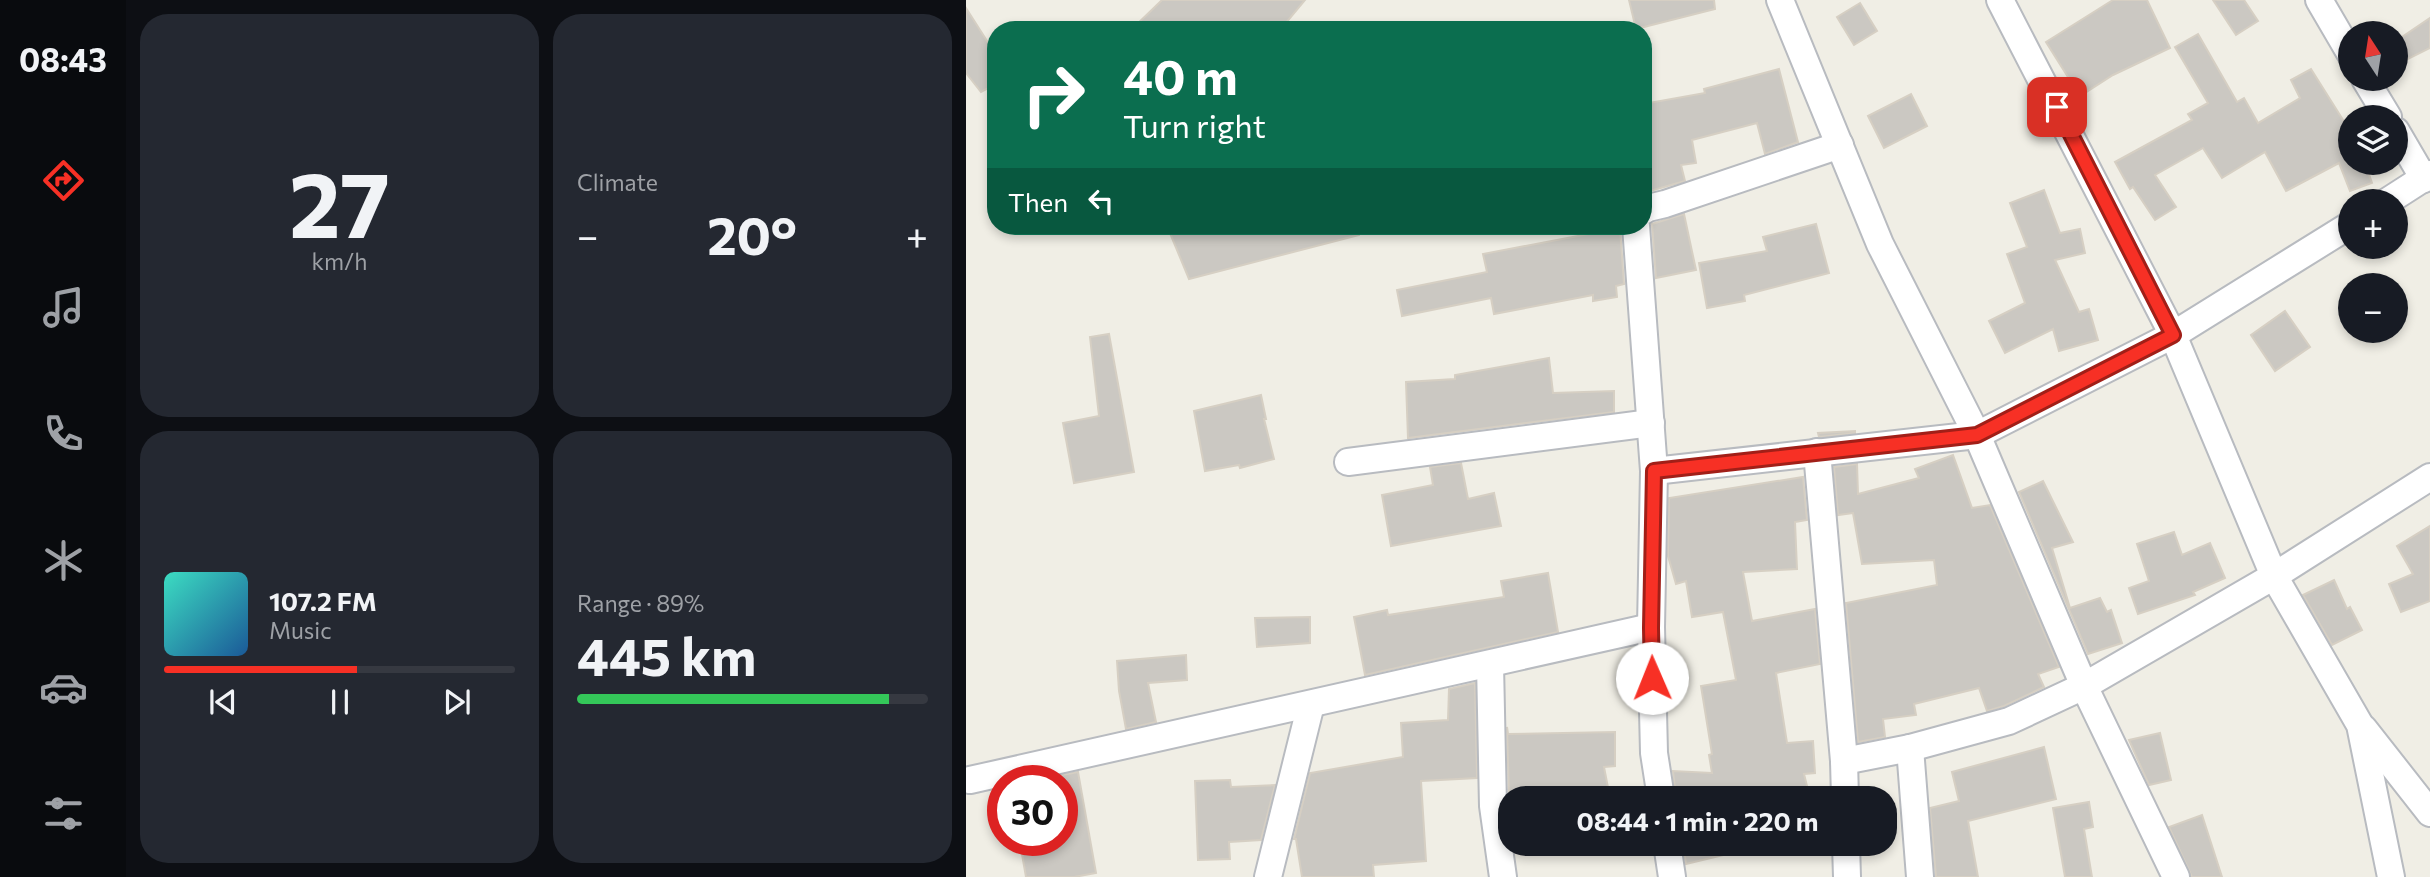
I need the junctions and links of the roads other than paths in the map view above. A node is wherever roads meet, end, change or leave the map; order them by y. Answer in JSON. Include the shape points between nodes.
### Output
{"nodes":[{"id":1,"x":1780,"y":0,"type":"edge"},
{"id":2,"x":2000,"y":0,"type":"edge"},
{"id":3,"x":2319,"y":0,"type":"edge"},
{"id":4,"x":2338,"y":32,"type":"edge"},
{"id":5,"x":1840,"y":145,"type":"junction"},
{"id":6,"x":2408,"y":148,"type":"edge"},
{"id":7,"x":2427,"y":176,"type":"edge"},
{"id":8,"x":2407,"y":189,"type":"edge"},
{"id":9,"x":1652,"y":207,"type":"edge"},
{"id":10,"x":2338,"y":232,"type":"edge"},
{"id":11,"x":1637,"y":235,"type":"edge"},
{"id":12,"x":2173,"y":335,"type":"junction"},
{"id":13,"x":1651,"y":424,"type":"junction"},
{"id":14,"x":1977,"y":435,"type":"junction"},
{"id":15,"x":1817,"y":452,"type":"junction"},
{"id":16,"x":1348,"y":462,"type":"dead end"},
{"id":17,"x":1654,"y":471,"type":"junction"},
{"id":18,"x":2430,"y":477,"type":"edge"},
{"id":19,"x":2274,"y":576,"type":"junction"},
{"id":20,"x":1651,"y":628,"type":"junction"},
{"id":21,"x":1490,"y":664,"type":"junction"},
{"id":22,"x":2084,"y":686,"type":"junction"},
{"id":23,"x":1311,"y":704,"type":"junction"},
{"id":24,"x":2360,"y":725,"type":"junction"},
{"id":25,"x":1910,"y":748,"type":"junction"},
{"id":26,"x":1844,"y":761,"type":"junction"},
{"id":27,"x":970,"y":780,"type":"dead end"},
{"id":28,"x":1659,"y":786,"type":"edge"},
{"id":29,"x":1845,"y":786,"type":"edge"},
{"id":30,"x":2430,"y":813,"type":"edge"},
{"id":31,"x":1669,"y":856,"type":"edge"},
{"id":32,"x":1846,"y":856,"type":"edge"},
{"id":33,"x":1268,"y":877,"type":"edge"},
{"id":34,"x":1503,"y":877,"type":"edge"},
{"id":35,"x":1672,"y":877,"type":"edge"},
{"id":36,"x":1847,"y":877,"type":"edge"},
{"id":37,"x":1920,"y":877,"type":"edge"},
{"id":38,"x":2176,"y":877,"type":"edge"},
{"id":39,"x":2391,"y":877,"type":"edge"}],
"edges":[{"from":1,"to":5,"type":"street"},
{"from":2,"to":12,"type":"street"},
{"from":3,"to":4,"type":"street"},
{"from":5,"to":9,"type":"street"},
{"from":5,"to":14,"type":"street","via":[[1880,244]]},
{"from":6,"to":7,"type":"street"},
{"from":7,"to":8,"type":"street"},
{"from":10,"to":12,"type":"street"},
{"from":11,"to":13,"type":"street"},
{"from":12,"to":14,"type":"street"},
{"from":12,"to":19,"type":"street"},
{"from":13,"to":16,"type":"street"},
{"from":13,"to":17,"type":"street"},
{"from":14,"to":15,"type":"street"},
{"from":14,"to":22,"type":"street"},
{"from":15,"to":17,"type":"street"},
{"from":15,"to":26,"type":"street"},
{"from":17,"to":20,"type":"street"},
{"from":18,"to":19,"type":"street"},
{"from":19,"to":22,"type":"street"},
{"from":19,"to":24,"type":"street"},
{"from":20,"to":21,"type":"street"},
{"from":20,"to":28,"type":"street"},
{"from":21,"to":23,"type":"street"},
{"from":21,"to":34,"type":"street","via":[[1493,806]]},
{"from":22,"to":25,"type":"street","via":[[2009,721]]},
{"from":22,"to":38,"type":"street"},
{"from":23,"to":27,"type":"street"},
{"from":23,"to":33,"type":"street"},
{"from":24,"to":30,"type":"street"},
{"from":24,"to":39,"type":"street"},
{"from":25,"to":26,"type":"street"},
{"from":25,"to":37,"type":"street"},
{"from":26,"to":29,"type":"street"},
{"from":31,"to":35,"type":"street"},
{"from":32,"to":36,"type":"street"}]}
